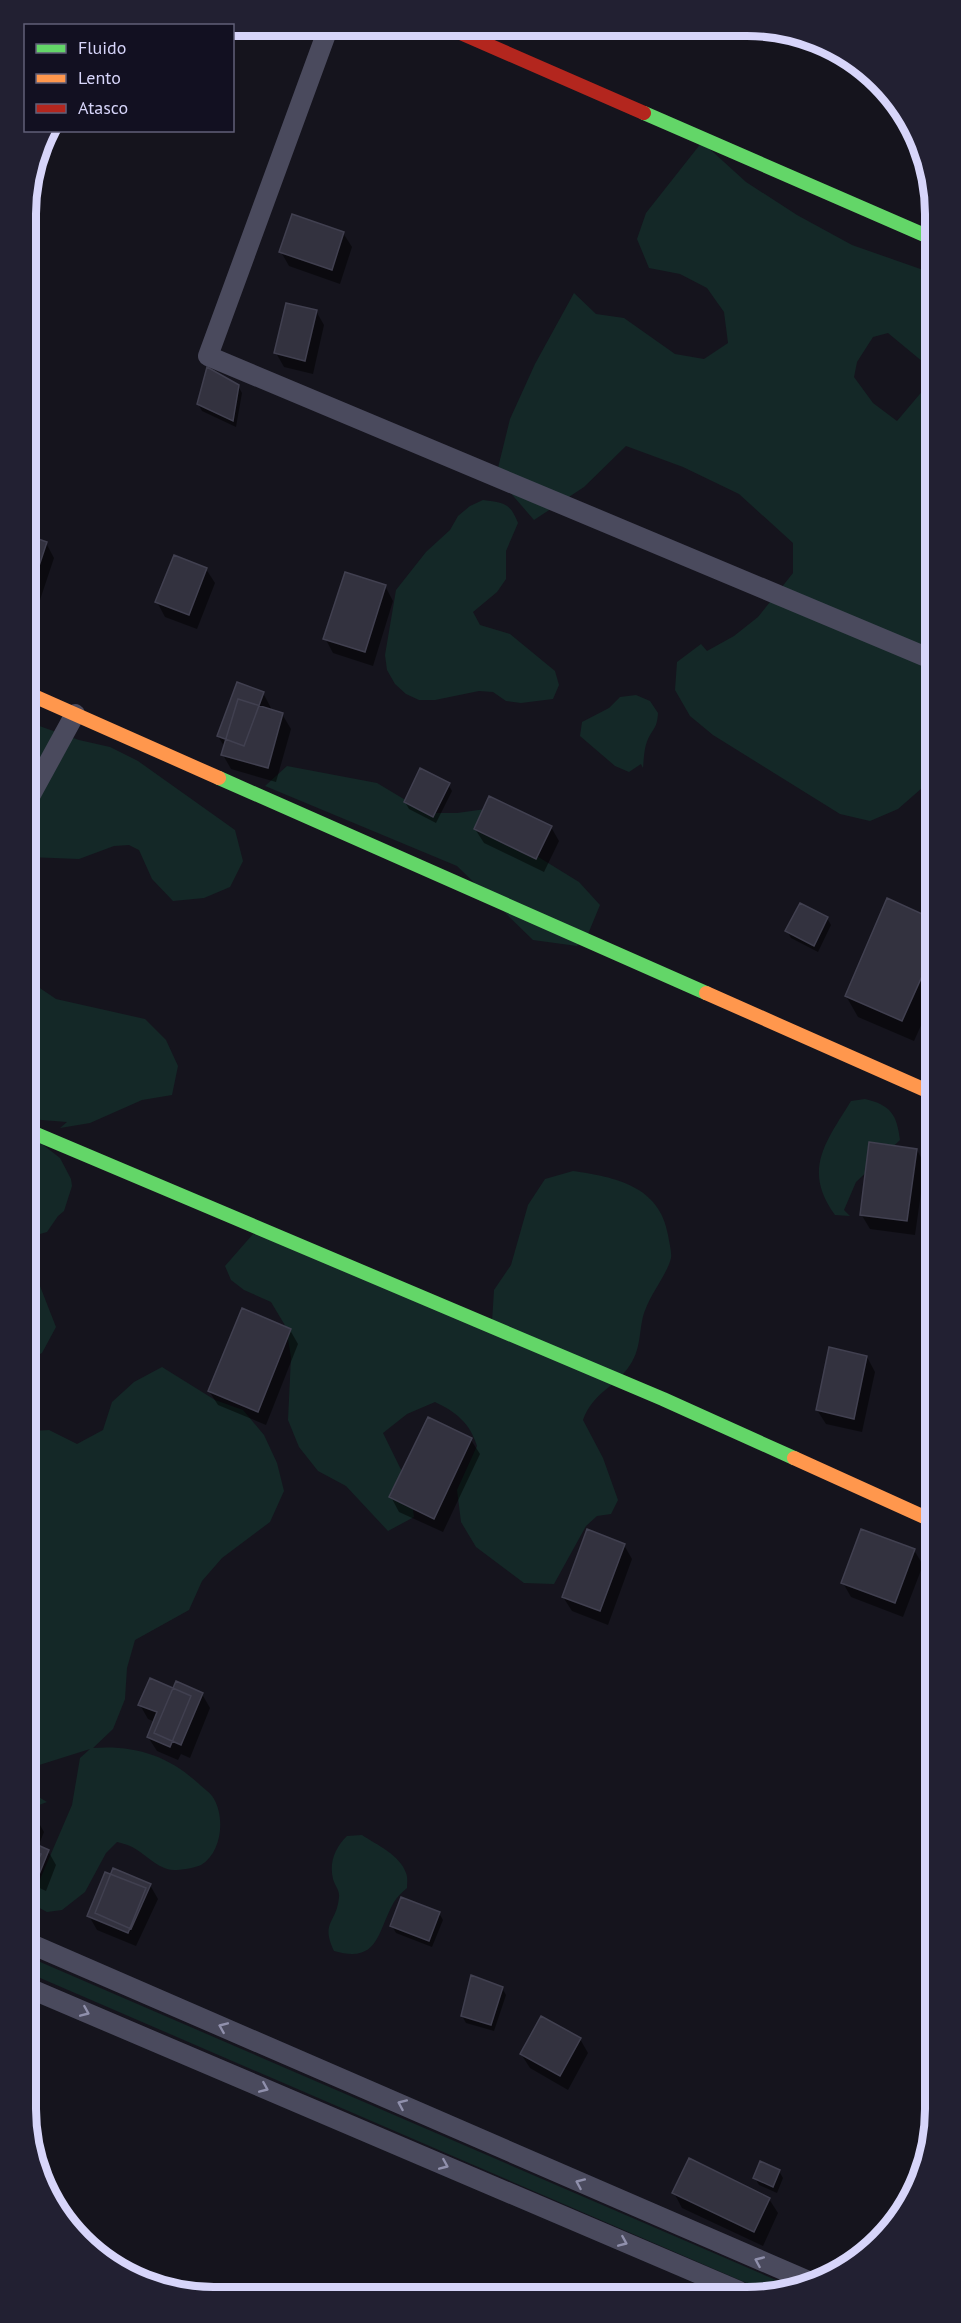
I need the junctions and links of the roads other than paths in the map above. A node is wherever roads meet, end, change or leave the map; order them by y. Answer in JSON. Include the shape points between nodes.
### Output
{"nodes":[{"id":1,"x":325,"y":36,"type":"edge"},
{"id":2,"x":468,"y":36,"type":"edge"},
{"id":3,"x":925,"y":235,"type":"edge"},
{"id":4,"x":925,"y":656,"type":"edge"},
{"id":5,"x":36,"y":697,"type":"edge"},
{"id":6,"x":75,"y":714,"type":"junction"},
{"id":7,"x":36,"y":785,"type":"edge"},
{"id":8,"x":925,"y":1090,"type":"edge"},
{"id":9,"x":36,"y":1134,"type":"edge"},
{"id":10,"x":925,"y":1517,"type":"edge"},
{"id":11,"x":36,"y":1946,"type":"edge"},
{"id":12,"x":36,"y":1991,"type":"edge"},
{"id":13,"x":801,"y":2278,"type":"edge"},
{"id":14,"x":730,"y":2287,"type":"edge"}],
"edges":[{"from":1,"to":4,"type":"lane","via":[[208,356]]},
{"from":2,"to":3,"type":"street"},
{"from":5,"to":6,"type":"street"},
{"from":6,"to":7,"type":"lane"},
{"from":6,"to":8,"type":"street"},
{"from":9,"to":10,"type":"street","via":[[663,1399]]},
{"from":13,"to":11,"type":"lane","one_way":true},
{"from":12,"to":14,"type":"lane","one_way":true}]}
